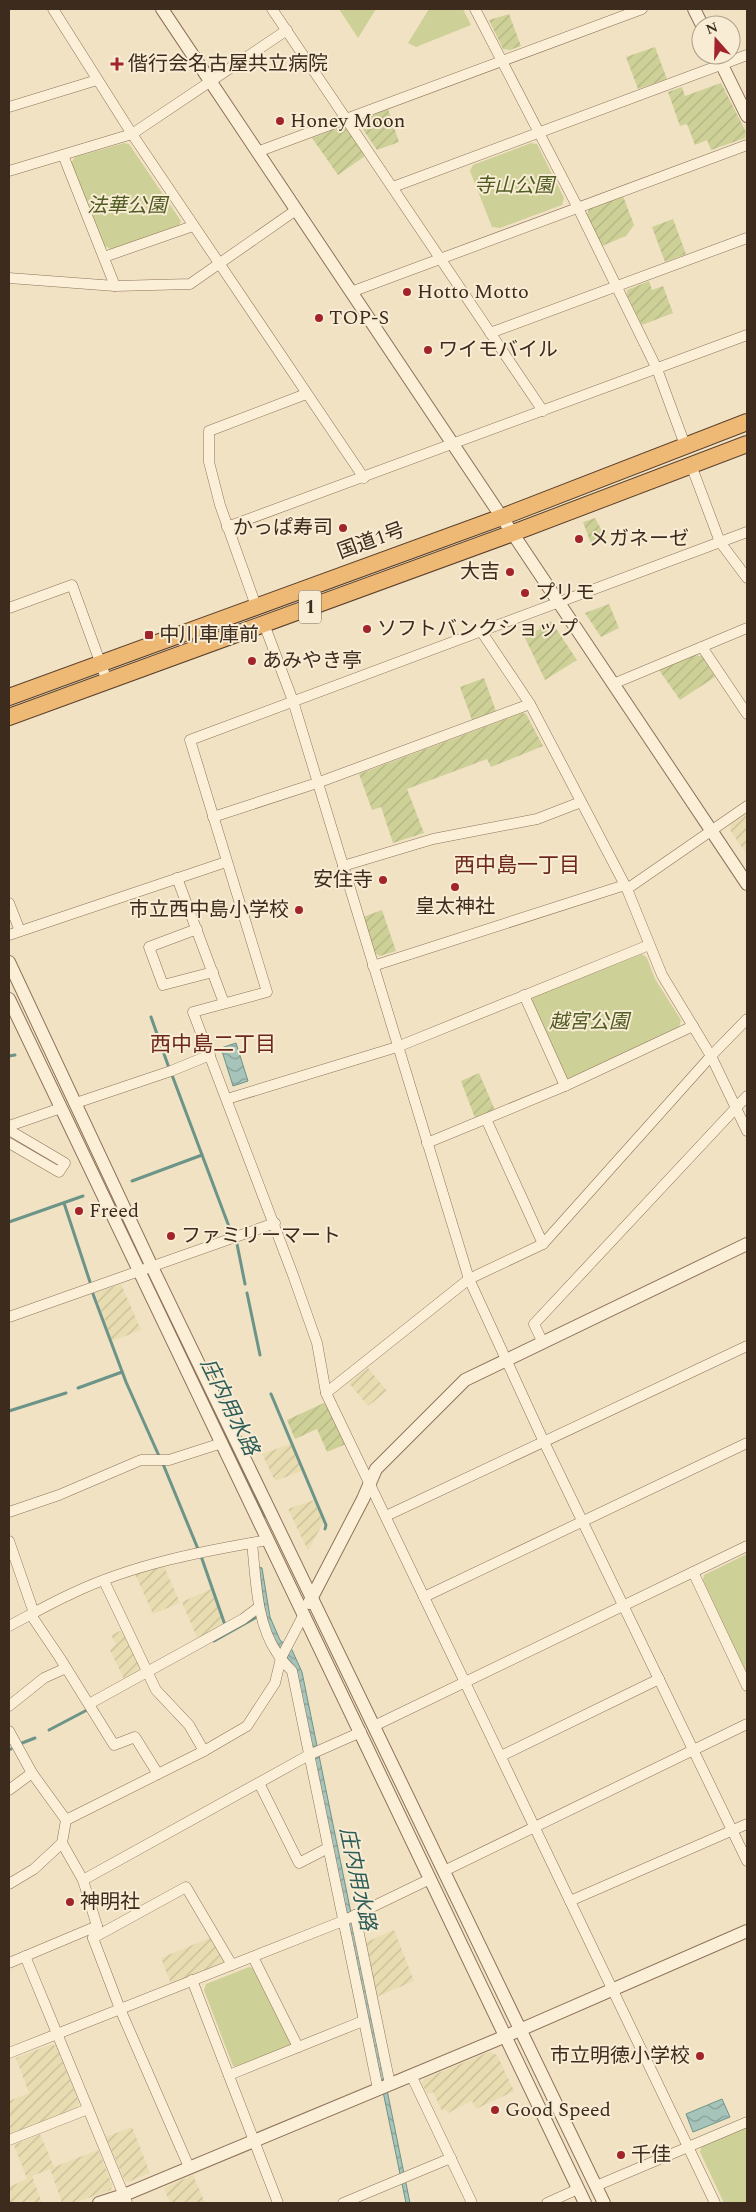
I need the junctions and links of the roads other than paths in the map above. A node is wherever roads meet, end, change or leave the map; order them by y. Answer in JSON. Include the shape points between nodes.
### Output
{"nodes":[{"id":1,"x":53,"y":9,"type":"edge"},
{"id":2,"x":162,"y":9,"type":"edge"},
{"id":3,"x":272,"y":9,"type":"edge"},
{"id":4,"x":475,"y":9,"type":"edge"},
{"id":5,"x":642,"y":9,"type":"edge"},
{"id":6,"x":287,"y":30,"type":"junction"},
{"id":7,"x":502,"y":61,"type":"junction"},
{"id":8,"x":708,"y":65,"type":"edge"},
{"id":9,"x":722,"y":65,"type":"edge"},
{"id":10,"x":97,"y":80,"type":"junction"},
{"id":11,"x":210,"y":82,"type":"junction"},
{"id":12,"x":9,"y":107,"type":"edge"},
{"id":13,"x":747,"y":116,"type":"edge"},
{"id":14,"x":347,"y":119,"type":"junction"},
{"id":15,"x":539,"y":133,"type":"junction"},
{"id":16,"x":132,"y":134,"type":"junction"},
{"id":17,"x":747,"y":145,"type":"edge"},
{"id":18,"x":257,"y":152,"type":"junction"},
{"id":19,"x":63,"y":155,"type":"junction"},
{"id":20,"x":9,"y":171,"type":"edge"},
{"id":21,"x":393,"y":187,"type":"junction"},
{"id":22,"x":578,"y":208,"type":"junction"},
{"id":23,"x":296,"y":210,"type":"junction"},
{"id":24,"x":193,"y":226,"type":"junction"},
{"id":25,"x":747,"y":238,"type":"edge"},
{"id":26,"x":104,"y":257,"type":"junction"},
{"id":27,"x":440,"y":259,"type":"junction"},
{"id":28,"x":218,"y":263,"type":"junction"},
{"id":29,"x":9,"y":278,"type":"edge"},
{"id":30,"x":115,"y":286,"type":"junction"},
{"id":31,"x":617,"y":286,"type":"junction"},
{"id":32,"x":351,"y":292,"type":"junction"},
{"id":33,"x":490,"y":333,"type":"junction"},
{"id":34,"x":747,"y":335,"type":"edge"},
{"id":35,"x":657,"y":369,"type":"junction"},
{"id":36,"x":306,"y":394,"type":"junction"},
{"id":37,"x":543,"y":410,"type":"junction"},
{"id":38,"x":747,"y":422,"type":"edge"},
{"id":39,"x":452,"y":444,"type":"junction"},
{"id":40,"x":747,"y":444,"type":"edge"},
{"id":41,"x":685,"y":445,"type":"junction"},
{"id":42,"x":691,"y":465,"type":"junction"},
{"id":43,"x":364,"y":478,"type":"junction"},
{"id":44,"x":502,"y":517,"type":"junction"},
{"id":45,"x":227,"y":527,"type":"junction"},
{"id":46,"x":747,"y":532,"type":"edge"},
{"id":47,"x":514,"y":533,"type":"junction"},
{"id":48,"x":720,"y":542,"type":"junction"},
{"id":49,"x":747,"y":578,"type":"edge"},
{"id":50,"x":558,"y":602,"type":"junction"},
{"id":51,"x":256,"y":606,"type":"junction"},
{"id":52,"x":9,"y":608,"type":"edge"},
{"id":53,"x":264,"y":624,"type":"junction"},
{"id":54,"x":747,"y":628,"type":"edge"},
{"id":55,"x":480,"y":630,"type":"junction"},
{"id":56,"x":702,"y":647,"type":"junction"},
{"id":57,"x":101,"y":662,"type":"junction"},
{"id":58,"x":107,"y":681,"type":"junction"},
{"id":59,"x":613,"y":684,"type":"junction"},
{"id":60,"x":9,"y":697,"type":"edge"},
{"id":61,"x":293,"y":701,"type":"junction"},
{"id":62,"x":530,"y":704,"type":"junction"},
{"id":63,"x":747,"y":714,"type":"edge"},
{"id":64,"x":9,"y":717,"type":"edge"},
{"id":65,"x":317,"y":783,"type":"junction"},
{"id":66,"x":581,"y":802,"type":"junction"},
{"id":67,"x":747,"y":806,"type":"edge"},
{"id":68,"x":212,"y":817,"type":"junction"},
{"id":69,"x":712,"y":831,"type":"junction"},
{"id":70,"x":226,"y":862,"type":"junction"},
{"id":71,"x":343,"y":866,"type":"junction"},
{"id":72,"x":178,"y":878,"type":"junction"},
{"id":73,"x":747,"y":884,"type":"edge"},
{"id":74,"x":626,"y":887,"type":"junction"},
{"id":75,"x":9,"y":903,"type":"edge"},
{"id":76,"x":197,"y":929,"type":"junction"},
{"id":77,"x":20,"y":931,"type":"junction"},
{"id":78,"x":9,"y":935,"type":"edge"},
{"id":79,"x":649,"y":945,"type":"junction"},
{"id":80,"x":9,"y":962,"type":"edge"},
{"id":81,"x":373,"y":966,"type":"junction"},
{"id":82,"x":213,"y":972,"type":"junction"},
{"id":83,"x":524,"y":996,"type":"junction"},
{"id":84,"x":9,"y":999,"type":"edge"},
{"id":85,"x":224,"y":1003,"type":"junction"},
{"id":86,"x":747,"y":1019,"type":"edge"},
{"id":87,"x":693,"y":1026,"type":"junction"},
{"id":88,"x":397,"y":1047,"type":"junction"},
{"id":89,"x":210,"y":1055,"type":"junction"},
{"id":90,"x":711,"y":1056,"type":"junction"},
{"id":91,"x":565,"y":1086,"type":"junction"},
{"id":92,"x":747,"y":1096,"type":"edge"},
{"id":93,"x":227,"y":1099,"type":"junction"},
{"id":94,"x":76,"y":1103,"type":"junction"},
{"id":95,"x":61,"y":1108,"type":"junction"},
{"id":96,"x":737,"y":1108,"type":"junction"},
{"id":97,"x":486,"y":1119,"type":"junction"},
{"id":98,"x":9,"y":1126,"type":"edge"},
{"id":99,"x":9,"y":1130,"type":"edge"},
{"id":100,"x":747,"y":1131,"type":"edge"},
{"id":101,"x":9,"y":1143,"type":"edge"},
{"id":102,"x":427,"y":1143,"type":"junction"},
{"id":103,"x":275,"y":1224,"type":"junction"},
{"id":104,"x":543,"y":1244,"type":"junction"},
{"id":105,"x":747,"y":1244,"type":"edge"},
{"id":106,"x":152,"y":1267,"type":"junction"},
{"id":107,"x":139,"y":1272,"type":"junction"},
{"id":108,"x":469,"y":1279,"type":"junction"},
{"id":109,"x":9,"y":1317,"type":"edge"},
{"id":110,"x":542,"y":1341,"type":"junction"},
{"id":111,"x":747,"y":1346,"type":"edge"},
{"id":112,"x":506,"y":1360,"type":"junction"},
{"id":113,"x":326,"y":1393,"type":"junction"},
{"id":114,"x":544,"y":1442,"type":"junction"},
{"id":115,"x":222,"y":1443,"type":"junction"},
{"id":116,"x":747,"y":1444,"type":"edge"},
{"id":117,"x":369,"y":1482,"type":"junction"},
{"id":118,"x":9,"y":1512,"type":"edge"},
{"id":119,"x":386,"y":1516,"type":"junction"},
{"id":120,"x":582,"y":1521,"type":"junction"},
{"id":121,"x":9,"y":1540,"type":"edge"},
{"id":122,"x":268,"y":1540,"type":"junction"},
{"id":123,"x":252,"y":1543,"type":"junction"},
{"id":124,"x":747,"y":1546,"type":"edge"},
{"id":125,"x":693,"y":1572,"type":"junction"},
{"id":126,"x":104,"y":1581,"type":"junction"},
{"id":127,"x":424,"y":1597,"type":"junction"},
{"id":128,"x":312,"y":1598,"type":"junction"},
{"id":129,"x":259,"y":1607,"type":"junction"},
{"id":130,"x":623,"y":1607,"type":"junction"},
{"id":131,"x":32,"y":1614,"type":"junction"},
{"id":132,"x":304,"y":1614,"type":"junction"},
{"id":133,"x":9,"y":1626,"type":"edge"},
{"id":134,"x":282,"y":1656,"type":"junction"},
{"id":135,"x":66,"y":1668,"type":"junction"},
{"id":136,"x":147,"y":1672,"type":"junction"},
{"id":137,"x":659,"y":1679,"type":"junction"},
{"id":138,"x":465,"y":1682,"type":"junction"},
{"id":139,"x":747,"y":1686,"type":"edge"},
{"id":140,"x":89,"y":1704,"type":"junction"},
{"id":141,"x":9,"y":1706,"type":"edge"},
{"id":142,"x":747,"y":1724,"type":"edge"},
{"id":143,"x":374,"y":1726,"type":"junction"},
{"id":144,"x":9,"y":1731,"type":"edge"},
{"id":145,"x":361,"y":1732,"type":"junction"},
{"id":146,"x":204,"y":1751,"type":"junction"},
{"id":147,"x":693,"y":1751,"type":"junction"},
{"id":148,"x":313,"y":1754,"type":"junction"},
{"id":149,"x":501,"y":1756,"type":"junction"},
{"id":150,"x":32,"y":1773,"type":"junction"},
{"id":151,"x":158,"y":1774,"type":"junction"},
{"id":152,"x":259,"y":1783,"type":"junction"},
{"id":153,"x":9,"y":1790,"type":"edge"},
{"id":154,"x":66,"y":1820,"type":"junction"},
{"id":155,"x":747,"y":1824,"type":"edge"},
{"id":156,"x":535,"y":1828,"type":"junction"},
{"id":157,"x":733,"y":1830,"type":"junction"},
{"id":158,"x":62,"y":1843,"type":"junction"},
{"id":159,"x":328,"y":1848,"type":"junction"},
{"id":160,"x":747,"y":1861,"type":"edge"},
{"id":161,"x":444,"y":1871,"type":"junction"},
{"id":162,"x":430,"y":1879,"type":"junction"},
{"id":163,"x":83,"y":1880,"type":"junction"},
{"id":164,"x":9,"y":1884,"type":"edge"},
{"id":165,"x":570,"y":1901,"type":"junction"},
{"id":166,"x":349,"y":1918,"type":"junction"},
{"id":167,"x":97,"y":1926,"type":"junction"},
{"id":168,"x":747,"y":1931,"type":"edge"},
{"id":169,"x":93,"y":1938,"type":"junction"},
{"id":170,"x":26,"y":1956,"type":"junction"},
{"id":171,"x":253,"y":1956,"type":"junction"},
{"id":172,"x":9,"y":1963,"type":"edge"},
{"id":173,"x":232,"y":1965,"type":"junction"},
{"id":174,"x":192,"y":1980,"type":"junction"},
{"id":175,"x":613,"y":1990,"type":"junction"},
{"id":176,"x":120,"y":2009,"type":"junction"},
{"id":177,"x":364,"y":2021,"type":"junction"},
{"id":178,"x":520,"y":2030,"type":"junction"},
{"id":179,"x":58,"y":2034,"type":"junction"},
{"id":180,"x":506,"y":2036,"type":"junction"},
{"id":181,"x":298,"y":2047,"type":"junction"},
{"id":182,"x":9,"y":2053,"type":"edge"},
{"id":183,"x":229,"y":2075,"type":"junction"},
{"id":184,"x":411,"y":2075,"type":"junction"},
{"id":185,"x":384,"y":2086,"type":"junction"},
{"id":186,"x":88,"y":2109,"type":"junction"},
{"id":187,"x":747,"y":2122,"type":"edge"},
{"id":188,"x":9,"y":2140,"type":"edge"},
{"id":189,"x":254,"y":2140,"type":"junction"},
{"id":190,"x":688,"y":2147,"type":"junction"},
{"id":191,"x":451,"y":2158,"type":"junction"},
{"id":192,"x":189,"y":2167,"type":"junction"},
{"id":193,"x":596,"y":2186,"type":"junction"},
{"id":194,"x":578,"y":2189,"type":"junction"},
{"id":195,"x":126,"y":2199,"type":"edge"},
{"id":196,"x":99,"y":2203,"type":"edge"},
{"id":197,"x":278,"y":2203,"type":"edge"},
{"id":198,"x":343,"y":2203,"type":"edge"},
{"id":199,"x":472,"y":2203,"type":"edge"},
{"id":200,"x":547,"y":2203,"type":"edge"},
{"id":201,"x":585,"y":2203,"type":"edge"},
{"id":202,"x":604,"y":2203,"type":"edge"},
{"id":203,"x":715,"y":2203,"type":"edge"}],
"edges":[{"from":1,"to":10,"type":"street"},
{"from":2,"to":11,"type":"street"},
{"from":3,"to":6,"type":"street"},
{"from":4,"to":7,"type":"street"},
{"from":5,"to":7,"type":"street"},
{"from":6,"to":11,"type":"street"},
{"from":6,"to":14,"type":"street"},
{"from":7,"to":14,"type":"street"},
{"from":7,"to":15,"type":"street"},
{"from":8,"to":15,"type":"street"},
{"from":9,"to":13,"type":"street"},
{"from":10,"to":12,"type":"street"},
{"from":10,"to":16,"type":"street"},
{"from":11,"to":16,"type":"street"},
{"from":11,"to":18,"type":"street"},
{"from":14,"to":18,"type":"street"},
{"from":14,"to":21,"type":"street"},
{"from":15,"to":21,"type":"street"},
{"from":15,"to":22,"type":"street"},
{"from":16,"to":19,"type":"street"},
{"from":16,"to":24,"type":"street"},
{"from":17,"to":22,"type":"street"},
{"from":18,"to":23,"type":"street"},
{"from":19,"to":20,"type":"street"},
{"from":19,"to":26,"type":"street"},
{"from":21,"to":27,"type":"street"},
{"from":22,"to":27,"type":"street"},
{"from":22,"to":31,"type":"street"},
{"from":23,"to":28,"type":"street"},
{"from":23,"to":32,"type":"street"},
{"from":24,"to":26,"type":"street"},
{"from":24,"to":28,"type":"street"},
{"from":25,"to":31,"type":"street"},
{"from":26,"to":30,"type":"street"},
{"from":27,"to":32,"type":"street"},
{"from":27,"to":33,"type":"street"},
{"from":28,"to":30,"type":"street","via":[[190,284]]},
{"from":28,"to":36,"type":"street"},
{"from":29,"to":30,"type":"street"},
{"from":31,"to":33,"type":"street"},
{"from":31,"to":35,"type":"street"},
{"from":32,"to":39,"type":"street"},
{"from":33,"to":37,"type":"street"},
{"from":34,"to":35,"type":"street"},
{"from":35,"to":37,"type":"street"},
{"from":35,"to":41,"type":"street"},
{"from":36,"to":43,"type":"street"},
{"from":36,"to":45,"type":"street","via":[[209,431],[209,462]]},
{"from":37,"to":39,"type":"street"},
{"from":38,"to":41,"type":"highway","name":"国道1号","number":"1"},
{"from":39,"to":43,"type":"street"},
{"from":39,"to":44,"type":"street"},
{"from":40,"to":42,"type":"highway","name":"国道1号","number":"1"},
{"from":41,"to":44,"type":"highway","name":"国道1号","number":"1"},
{"from":42,"to":47,"type":"highway","name":"国道1号","number":"1"},
{"from":42,"to":48,"type":"street"},
{"from":43,"to":45,"type":"street"},
{"from":44,"to":47,"type":"street"},
{"from":44,"to":51,"type":"highway","name":"国道1号","number":"1"},
{"from":45,"to":51,"type":"street"},
{"from":46,"to":48,"type":"street"},
{"from":47,"to":50,"type":"street"},
{"from":47,"to":53,"type":"highway","name":"国道1号","number":"1"},
{"from":48,"to":49,"type":"street"},
{"from":48,"to":50,"type":"street"},
{"from":50,"to":55,"type":"street"},
{"from":50,"to":59,"type":"street"},
{"from":51,"to":57,"type":"highway","name":"国道1号","number":"1"},
{"from":52,"to":57,"type":"street","via":[[72,585]]},
{"from":53,"to":58,"type":"highway","name":"国道1号","number":"1"},
{"from":53,"to":61,"type":"street"},
{"from":54,"to":56,"type":"street"},
{"from":55,"to":61,"type":"street"},
{"from":55,"to":62,"type":"street"},
{"from":56,"to":59,"type":"street"},
{"from":56,"to":63,"type":"street"},
{"from":57,"to":58,"type":"street"},
{"from":57,"to":60,"type":"highway","name":"国道1号","number":"1"},
{"from":58,"to":64,"type":"highway","name":"国道1号","number":"1"},
{"from":59,"to":69,"type":"street"},
{"from":61,"to":65,"type":"street"},
{"from":61,"to":68,"type":"street","via":[[190,740]]},
{"from":62,"to":65,"type":"street"},
{"from":62,"to":66,"type":"street"},
{"from":65,"to":68,"type":"street"},
{"from":65,"to":71,"type":"street"},
{"from":66,"to":71,"type":"street","via":[[538,819],[433,839]]},
{"from":66,"to":74,"type":"street"},
{"from":67,"to":69,"type":"street"},
{"from":68,"to":70,"type":"street"},
{"from":69,"to":73,"type":"street"},
{"from":69,"to":74,"type":"street"},
{"from":70,"to":72,"type":"street"},
{"from":70,"to":85,"type":"street","via":[[267,992]]},
{"from":71,"to":81,"type":"street"},
{"from":72,"to":76,"type":"street"},
{"from":72,"to":77,"type":"street"},
{"from":74,"to":79,"type":"street"},
{"from":74,"to":81,"type":"street"},
{"from":75,"to":77,"type":"street"},
{"from":76,"to":82,"type":"street"},
{"from":76,"to":82,"type":"street","via":[[149,947],[163,985]]},
{"from":77,"to":78,"type":"street"},
{"from":79,"to":83,"type":"street"},
{"from":79,"to":87,"type":"street","via":[[662,975]]},
{"from":80,"to":94,"type":"street"},
{"from":81,"to":88,"type":"street"},
{"from":82,"to":85,"type":"street"},
{"from":83,"to":88,"type":"street"},
{"from":83,"to":91,"type":"street"},
{"from":84,"to":95,"type":"street"},
{"from":85,"to":89,"type":"street","via":[[193,1012]]},
{"from":86,"to":90,"type":"street"},
{"from":87,"to":90,"type":"street"},
{"from":87,"to":91,"type":"street"},
{"from":88,"to":93,"type":"street"},
{"from":88,"to":102,"type":"street"},
{"from":89,"to":93,"type":"street"},
{"from":89,"to":94,"type":"street"},
{"from":90,"to":96,"type":"street"},
{"from":90,"to":104,"type":"street"},
{"from":91,"to":97,"type":"street"},
{"from":92,"to":96,"type":"street"},
{"from":93,"to":103,"type":"street"},
{"from":94,"to":106,"type":"street"},
{"from":95,"to":98,"type":"street"},
{"from":95,"to":107,"type":"street"},
{"from":96,"to":100,"type":"street"},
{"from":96,"to":110,"type":"street","via":[[534,1324]]},
{"from":97,"to":102,"type":"street"},
{"from":97,"to":104,"type":"street"},
{"from":99,"to":101,"type":"street","via":[[65,1162],[59,1172]]},
{"from":102,"to":108,"type":"street"},
{"from":103,"to":106,"type":"street"},
{"from":103,"to":113,"type":"street","via":[[317,1343]]},
{"from":104,"to":108,"type":"street"},
{"from":105,"to":110,"type":"street"},
{"from":106,"to":107,"type":"street"},
{"from":106,"to":128,"type":"street"},
{"from":107,"to":109,"type":"street"},
{"from":107,"to":115,"type":"street"},
{"from":108,"to":112,"type":"street"},
{"from":108,"to":113,"type":"street"},
{"from":110,"to":112,"type":"street"},
{"from":111,"to":114,"type":"street"},
{"from":112,"to":114,"type":"street"},
{"from":112,"to":117,"type":"street","via":[[465,1380],[383,1460]]},
{"from":113,"to":117,"type":"street"},
{"from":114,"to":119,"type":"street"},
{"from":114,"to":120,"type":"street"},
{"from":115,"to":118,"type":"street","via":[[169,1460],[141,1460],[59,1495]]},
{"from":115,"to":122,"type":"street"},
{"from":116,"to":120,"type":"street"},
{"from":117,"to":119,"type":"street"},
{"from":117,"to":128,"type":"street"},
{"from":119,"to":127,"type":"street"},
{"from":120,"to":127,"type":"street"},
{"from":120,"to":130,"type":"street"},
{"from":121,"to":131,"type":"street"},
{"from":122,"to":123,"type":"street"},
{"from":122,"to":132,"type":"street"},
{"from":123,"to":126,"type":"street","via":[[203,1552]]},
{"from":123,"to":129,"type":"street"},
{"from":124,"to":125,"type":"street"},
{"from":125,"to":130,"type":"street"},
{"from":125,"to":139,"type":"street"},
{"from":126,"to":131,"type":"street"},
{"from":126,"to":136,"type":"street"},
{"from":127,"to":138,"type":"street"},
{"from":128,"to":132,"type":"street"},
{"from":128,"to":143,"type":"street"},
{"from":129,"to":134,"type":"street","via":[[270,1640]]},
{"from":129,"to":136,"type":"street"},
{"from":130,"to":137,"type":"street"},
{"from":130,"to":138,"type":"street"},
{"from":131,"to":133,"type":"street"},
{"from":131,"to":135,"type":"street"},
{"from":132,"to":134,"type":"street"},
{"from":132,"to":145,"type":"street"},
{"from":134,"to":146,"type":"street","via":[[275,1683],[247,1726]]},
{"from":134,"to":148,"type":"street","via":[[292,1672]]},
{"from":135,"to":140,"type":"street"},
{"from":135,"to":141,"type":"street","via":[[44,1678]]},
{"from":136,"to":140,"type":"street"},
{"from":136,"to":146,"type":"street","via":[[156,1690],[189,1725]]},
{"from":137,"to":147,"type":"street"},
{"from":137,"to":149,"type":"street"},
{"from":138,"to":143,"type":"street"},
{"from":138,"to":149,"type":"street"},
{"from":140,"to":151,"type":"street","via":[[114,1745],[135,1736]]},
{"from":142,"to":147,"type":"street"},
{"from":143,"to":161,"type":"street"},
{"from":144,"to":150,"type":"street"},
{"from":145,"to":148,"type":"street"},
{"from":145,"to":162,"type":"street"},
{"from":146,"to":151,"type":"street"},
{"from":147,"to":156,"type":"street"},
{"from":147,"to":157,"type":"street"},
{"from":148,"to":152,"type":"street"},
{"from":148,"to":159,"type":"street"},
{"from":149,"to":156,"type":"street"},
{"from":150,"to":153,"type":"street"},
{"from":150,"to":154,"type":"street"},
{"from":151,"to":154,"type":"street"},
{"from":152,"to":159,"type":"street","via":[[299,1863]]},
{"from":152,"to":163,"type":"street"},
{"from":154,"to":158,"type":"street"},
{"from":155,"to":157,"type":"street"},
{"from":156,"to":161,"type":"street"},
{"from":156,"to":165,"type":"street"},
{"from":157,"to":160,"type":"street"},
{"from":157,"to":165,"type":"street"},
{"from":158,"to":163,"type":"street"},
{"from":158,"to":164,"type":"street","via":[[34,1869]]},
{"from":159,"to":166,"type":"street"},
{"from":161,"to":178,"type":"street"},
{"from":162,"to":166,"type":"street"},
{"from":162,"to":180,"type":"street"},
{"from":163,"to":167,"type":"street"},
{"from":165,"to":175,"type":"street"},
{"from":166,"to":171,"type":"street"},
{"from":166,"to":177,"type":"street"},
{"from":166,"to":185,"type":"street"},
{"from":167,"to":169,"type":"street"},
{"from":167,"to":170,"type":"street"},
{"from":168,"to":175,"type":"street"},
{"from":169,"to":173,"type":"street","via":[[186,1887]]},
{"from":169,"to":176,"type":"street"},
{"from":170,"to":172,"type":"street"},
{"from":170,"to":179,"type":"street"},
{"from":171,"to":173,"type":"street"},
{"from":171,"to":181,"type":"street"},
{"from":173,"to":174,"type":"street"},
{"from":174,"to":176,"type":"street"},
{"from":174,"to":183,"type":"street"},
{"from":175,"to":178,"type":"street"},
{"from":175,"to":190,"type":"street"},
{"from":176,"to":179,"type":"street"},
{"from":176,"to":192,"type":"street"},
{"from":177,"to":181,"type":"street"},
{"from":177,"to":185,"type":"street"},
{"from":178,"to":180,"type":"street"},
{"from":178,"to":193,"type":"street"},
{"from":179,"to":182,"type":"street"},
{"from":179,"to":186,"type":"street"},
{"from":180,"to":184,"type":"street"},
{"from":180,"to":194,"type":"street"},
{"from":181,"to":183,"type":"street"},
{"from":183,"to":189,"type":"street"},
{"from":184,"to":185,"type":"street"},
{"from":184,"to":191,"type":"street"},
{"from":185,"to":189,"type":"street"},
{"from":186,"to":188,"type":"street"},
{"from":186,"to":195,"type":"street"},
{"from":187,"to":190,"type":"street"},
{"from":189,"to":192,"type":"street"},
{"from":189,"to":197,"type":"street"},
{"from":190,"to":193,"type":"street"},
{"from":190,"to":203,"type":"street"},
{"from":191,"to":198,"type":"street"},
{"from":191,"to":199,"type":"street"},
{"from":192,"to":195,"type":"street"},
{"from":193,"to":202,"type":"street"},
{"from":194,"to":200,"type":"street"},
{"from":194,"to":201,"type":"street"},
{"from":195,"to":196,"type":"street"}]}
